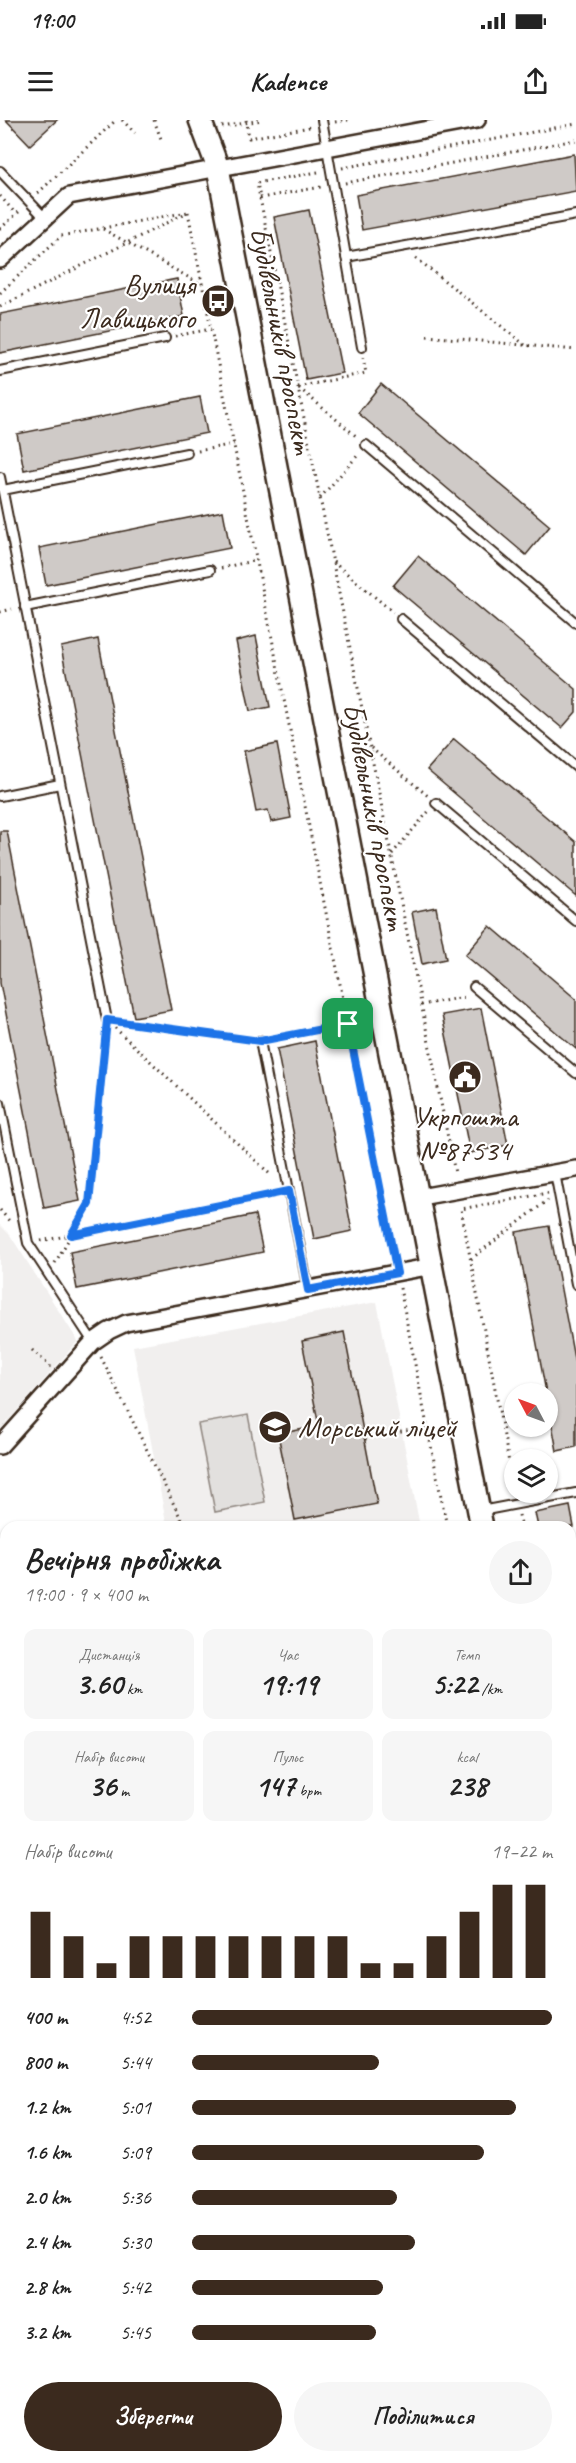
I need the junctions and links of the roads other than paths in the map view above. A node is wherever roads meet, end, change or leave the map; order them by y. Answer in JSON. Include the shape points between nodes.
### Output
{"nodes":[{"id":1,"x":200,"y":120,"type":"edge"},
{"id":2,"x":477,"y":120,"type":"edge"},
{"id":3,"x":322,"y":122,"type":"edge"},
{"id":4,"x":326,"y":148,"type":"junction"},
{"id":5,"x":218,"y":168,"type":"junction"},
{"id":6,"x":0,"y":171,"type":"edge"},
{"id":7,"x":576,"y":215,"type":"edge"},
{"id":8,"x":45,"y":218,"type":"junction"},
{"id":9,"x":346,"y":257,"type":"junction"},
{"id":10,"x":0,"y":260,"type":"edge"},
{"id":11,"x":165,"y":338,"type":"road end"},
{"id":12,"x":362,"y":347,"type":"dead end"},
{"id":13,"x":0,"y":371,"type":"edge"},
{"id":14,"x":366,"y":445,"type":"road end"},
{"id":15,"x":187,"y":453,"type":"road end"},
{"id":16,"x":0,"y":477,"type":"edge"},
{"id":17,"x":3,"y":490,"type":"junction"},
{"id":18,"x":210,"y":570,"type":"road end"},
{"id":19,"x":25,"y":607,"type":"junction"},
{"id":20,"x":401,"y":619,"type":"road end"},
{"id":21,"x":576,"y":623,"type":"edge"},
{"id":22,"x":576,"y":767,"type":"edge"},
{"id":23,"x":60,"y":784,"type":"junction"},
{"id":24,"x":0,"y":796,"type":"edge"},
{"id":25,"x":436,"y":803,"type":"road end"},
{"id":26,"x":576,"y":921,"type":"edge"},
{"id":27,"x":474,"y":987,"type":"dead end"},
{"id":28,"x":107,"y":1020,"type":"road end"},
{"id":29,"x":260,"y":1041,"type":"road end"},
{"id":30,"x":576,"y":1073,"type":"edge"},
{"id":31,"x":0,"y":1103,"type":"edge"},
{"id":32,"x":576,"y":1169,"type":"edge"},
{"id":33,"x":555,"y":1173,"type":"junction"},
{"id":34,"x":420,"y":1197,"type":"junction"},
{"id":35,"x":433,"y":1266,"type":"junction"},
{"id":36,"x":576,"y":1284,"type":"edge"},
{"id":37,"x":308,"y":1290,"type":"junction"},
{"id":38,"x":93,"y":1342,"type":"junction"},
{"id":39,"x":0,"y":1446,"type":"edge"},
{"id":40,"x":576,"y":1493,"type":"edge"},
{"id":41,"x":481,"y":1519,"type":"edge"}],
"edges":[{"from":1,"to":5,"type":"main road","name":"Будівельників проспект"},
{"from":2,"to":4,"type":"street"},
{"from":3,"to":4,"type":"lane"},
{"from":4,"to":5,"type":"street"},
{"from":4,"to":9,"type":"lane"},
{"from":5,"to":8,"type":"street","via":[[69,196]]},
{"from":5,"to":34,"type":"main road","name":"Будівельників проспект"},
{"from":6,"to":8,"type":"lane"},
{"from":7,"to":9,"type":"lane"},
{"from":8,"to":10,"type":"street"},
{"from":9,"to":12,"type":"lane"},
{"from":11,"to":13,"type":"lane"},
{"from":14,"to":21,"type":"lane"},
{"from":15,"to":17,"type":"lane"},
{"from":16,"to":17,"type":"lane"},
{"from":17,"to":19,"type":"lane"},
{"from":18,"to":19,"type":"lane"},
{"from":19,"to":23,"type":"lane"},
{"from":20,"to":22,"type":"lane"},
{"from":23,"to":24,"type":"lane"},
{"from":23,"to":28,"type":"lane"},
{"from":25,"to":26,"type":"lane"},
{"from":27,"to":30,"type":"lane"},
{"from":29,"to":37,"type":"lane"},
{"from":31,"to":38,"type":"lane","via":[[28,1243]]},
{"from":32,"to":33,"type":"street"},
{"from":33,"to":34,"type":"street"},
{"from":33,"to":36,"type":"lane"},
{"from":34,"to":35,"type":"main road","name":"Будівельників проспект"},
{"from":35,"to":37,"type":"street"},
{"from":35,"to":41,"type":"main road","name":"Будівельників проспект"},
{"from":37,"to":38,"type":"street","via":[[126,1323]]},
{"from":38,"to":39,"type":"street"},
{"from":40,"to":41,"type":"lane"}]}
